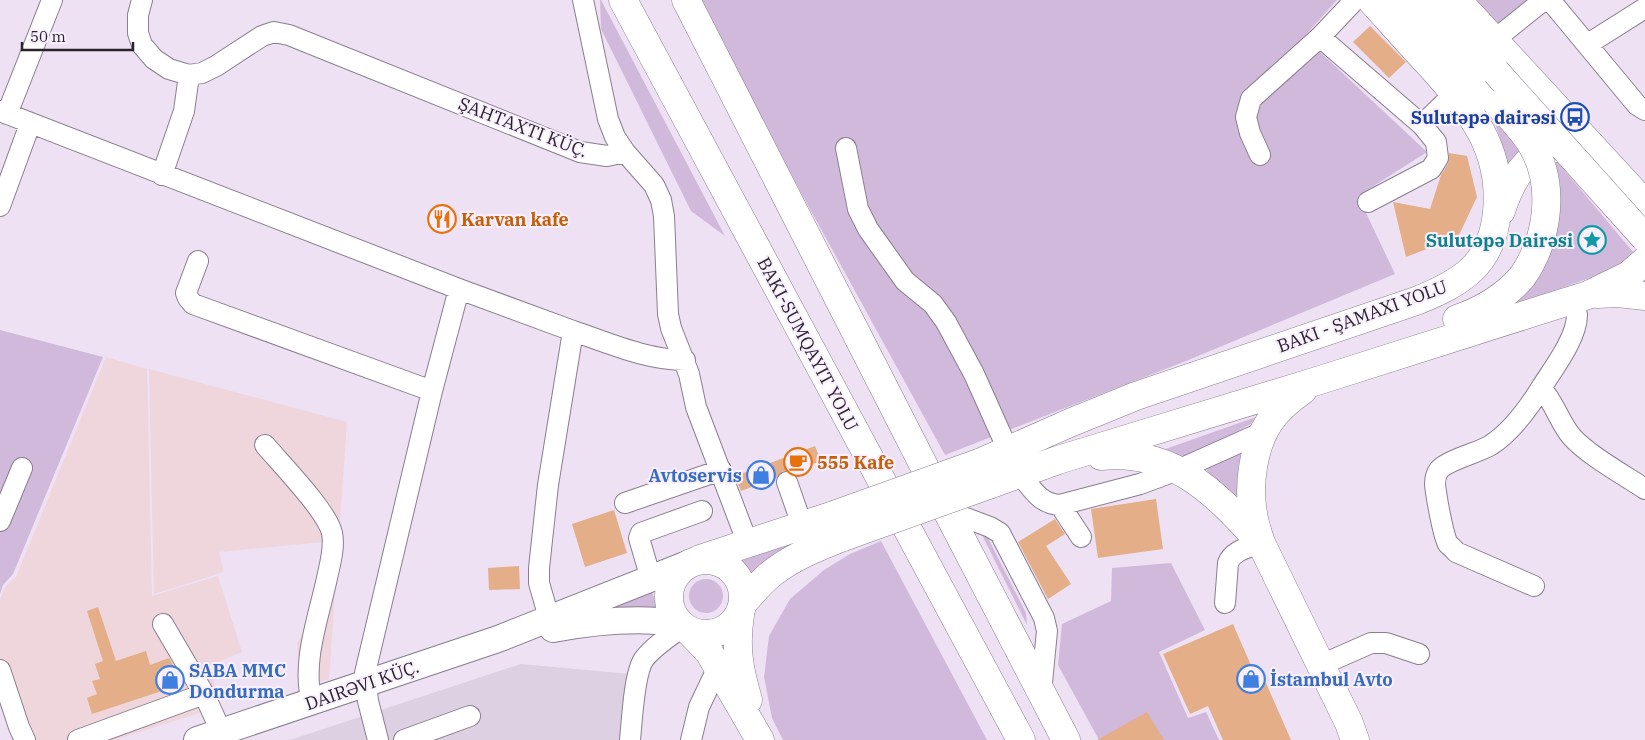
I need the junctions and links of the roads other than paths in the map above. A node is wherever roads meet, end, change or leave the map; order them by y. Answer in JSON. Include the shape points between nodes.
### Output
{"nodes":[{"id":1,"x":52,"y":0,"type":"edge"},
{"id":2,"x":142,"y":0,"type":"edge"},
{"id":3,"x":583,"y":0,"type":"edge"},
{"id":4,"x":623,"y":0,"type":"edge"},
{"id":5,"x":686,"y":0,"type":"edge"},
{"id":6,"x":1355,"y":0,"type":"edge"},
{"id":7,"x":1371,"y":0,"type":"edge"},
{"id":8,"x":1402,"y":0,"type":"edge"},
{"id":9,"x":1428,"y":0,"type":"edge"},
{"id":10,"x":1457,"y":0,"type":"edge"},
{"id":11,"x":1544,"y":0,"type":"edge"},
{"id":12,"x":1550,"y":0,"type":"edge"},
{"id":13,"x":1645,"y":8,"type":"edge"},
{"id":14,"x":1320,"y":38,"type":"junction"},
{"id":15,"x":1494,"y":40,"type":"junction"},
{"id":16,"x":1588,"y":44,"type":"junction"},
{"id":17,"x":189,"y":75,"type":"junction"},
{"id":18,"x":1455,"y":93,"type":"junction"},
{"id":19,"x":1645,"y":110,"type":"edge"},
{"id":20,"x":4,"y":113,"type":"edge"},
{"id":21,"x":30,"y":124,"type":"junction"},
{"id":22,"x":1422,"y":125,"type":"junction"},
{"id":23,"x":846,"y":148,"type":"dead end"},
{"id":24,"x":625,"y":152,"type":"junction"},
{"id":25,"x":1260,"y":155,"type":"dead end"},
{"id":26,"x":1610,"y":166,"type":"junction"},
{"id":27,"x":162,"y":175,"type":"junction"},
{"id":28,"x":1368,"y":202,"type":"dead end"},
{"id":29,"x":1645,"y":204,"type":"edge"},
{"id":30,"x":0,"y":206,"type":"edge"},
{"id":31,"x":1496,"y":227,"type":"junction"},
{"id":32,"x":1645,"y":238,"type":"edge"},
{"id":33,"x":198,"y":261,"type":"dead end"},
{"id":34,"x":1645,"y":261,"type":"edge"},
{"id":35,"x":459,"y":289,"type":"junction"},
{"id":36,"x":1645,"y":296,"type":"edge"},
{"id":37,"x":1580,"y":297,"type":"junction"},
{"id":38,"x":572,"y":331,"type":"junction"},
{"id":39,"x":685,"y":360,"type":"junction"},
{"id":40,"x":1317,"y":381,"type":"junction"},
{"id":41,"x":1541,"y":388,"type":"junction"},
{"id":42,"x":432,"y":391,"type":"junction"},
{"id":43,"x":1263,"y":432,"type":"junction"},
{"id":44,"x":265,"y":445,"type":"dead end"},
{"id":45,"x":1058,"y":460,"type":"junction"},
{"id":46,"x":1014,"y":462,"type":"junction"},
{"id":47,"x":22,"y":468,"type":"dead end"},
{"id":48,"x":721,"y":470,"type":"junction"},
{"id":49,"x":1178,"y":470,"type":"junction"},
{"id":50,"x":786,"y":482,"type":"dead end"},
{"id":51,"x":1645,"y":489,"type":"edge"},
{"id":52,"x":625,"y":503,"type":"dead end"},
{"id":53,"x":1060,"y":505,"type":"junction"},
{"id":54,"x":702,"y":511,"type":"dead end"},
{"id":55,"x":947,"y":511,"type":"junction"},
{"id":56,"x":0,"y":521,"type":"edge"},
{"id":57,"x":802,"y":525,"type":"junction"},
{"id":58,"x":839,"y":526,"type":"junction"},
{"id":59,"x":1081,"y":537,"type":"dead end"},
{"id":60,"x":1261,"y":543,"type":"junction"},
{"id":61,"x":748,"y":544,"type":"junction"},
{"id":62,"x":694,"y":561,"type":"junction"},
{"id":63,"x":651,"y":579,"type":"junction"},
{"id":64,"x":1534,"y":586,"type":"dead end"},
{"id":65,"x":1225,"y":603,"type":"dead end"},
{"id":66,"x":742,"y":608,"type":"junction"},
{"id":67,"x":549,"y":618,"type":"junction"},
{"id":68,"x":163,"y":624,"type":"dead end"},
{"id":69,"x":683,"y":626,"type":"junction"},
{"id":70,"x":498,"y":639,"type":"junction"},
{"id":71,"x":1419,"y":654,"type":"dead end"},
{"id":72,"x":1321,"y":665,"type":"junction"},
{"id":73,"x":718,"y":667,"type":"junction"},
{"id":74,"x":0,"y":670,"type":"edge"},
{"id":75,"x":366,"y":683,"type":"junction"},
{"id":76,"x":1041,"y":693,"type":"junction"},
{"id":77,"x":204,"y":694,"type":"junction"},
{"id":78,"x":312,"y":702,"type":"junction"},
{"id":79,"x":470,"y":716,"type":"dead end"},
{"id":80,"x":223,"y":736,"type":"edge"},
{"id":81,"x":1020,"y":739,"type":"edge"},
{"id":82,"x":25,"y":740,"type":"edge"},
{"id":83,"x":78,"y":740,"type":"edge"},
{"id":84,"x":197,"y":740,"type":"edge"},
{"id":85,"x":378,"y":740,"type":"edge"},
{"id":86,"x":404,"y":740,"type":"edge"},
{"id":87,"x":630,"y":740,"type":"edge"},
{"id":88,"x":691,"y":740,"type":"edge"},
{"id":89,"x":760,"y":740,"type":"edge"},
{"id":90,"x":1066,"y":740,"type":"edge"},
{"id":91,"x":1072,"y":740,"type":"edge"},
{"id":92,"x":1355,"y":740,"type":"edge"}],
"edges":[{"from":1,"to":20,"type":"street"},
{"from":2,"to":17,"type":"street","via":[[138,33],[142,45],[154,59]]},
{"from":3,"to":24,"type":"street","via":[[608,119]]},
{"from":4,"to":81,"type":"highway"},
{"from":5,"to":55,"type":"highway"},
{"from":6,"to":14,"type":"street"},
{"from":7,"to":18,"type":"highway"},
{"from":8,"to":45,"type":"highway","bridge":true,"via":[[1522,131],[1541,164],[1546,184],[1546,213],[1537,251],[1522,277],[1497,301],[1478,312],[1129,424],[1078,446]]},
{"from":9,"to":32,"type":"highway","bridge":true},
{"from":10,"to":15,"type":"highway"},
{"from":11,"to":15,"type":"street"},
{"from":12,"to":16,"type":"street"},
{"from":13,"to":16,"type":"street"},
{"from":14,"to":22,"type":"street"},
{"from":14,"to":25,"type":"street","via":[[1252,100],[1246,117]]},
{"from":15,"to":26,"type":"highway"},
{"from":16,"to":19,"type":"street","via":[[1637,105]]},
{"from":17,"to":24,"type":"street","via":[[216,66],[262,36],[274,32],[289,34],[580,152],[606,156]]},
{"from":17,"to":27,"type":"street","via":[[184,111]]},
{"from":18,"to":22,"type":"street"},
{"from":18,"to":31,"type":"highway","via":[[1479,127],[1491,153],[1497,185]]},
{"from":20,"to":21,"type":"street"},
{"from":21,"to":27,"type":"street"},
{"from":21,"to":30,"type":"street"},
{"from":22,"to":28,"type":"street","via":[[1436,142],[1438,158],[1431,170]]},
{"from":23,"to":46,"type":"street","via":[[858,209],[868,229],[905,281],[933,304],[946,322]]},
{"from":24,"to":39,"type":"street","via":[[654,185],[662,200],[668,314]]},
{"from":26,"to":29,"type":"highway"},
{"from":26,"to":31,"type":"highway","via":[[1575,147],[1545,150],[1528,163],[1514,181]]},
{"from":27,"to":35,"type":"street"},
{"from":31,"to":46,"type":"highway","via":[[1483,258],[1470,272],[1439,292],[1136,396]]},
{"from":33,"to":42,"type":"street","via":[[186,293],[193,304]]},
{"from":34,"to":37,"type":"highway","via":[[1629,275]]},
{"from":35,"to":38,"type":"street"},
{"from":35,"to":42,"type":"street"},
{"from":36,"to":37,"type":"highway","via":[[1618,293]]},
{"from":37,"to":40,"type":"highway"},
{"from":37,"to":41,"type":"street","via":[[1569,342]]},
{"from":38,"to":39,"type":"street","via":[[650,356]]},
{"from":38,"to":67,"type":"street","via":[[548,485],[539,568],[539,583]]},
{"from":39,"to":48,"type":"street","via":[[696,406]]},
{"from":40,"to":43,"type":"highway","via":[[1286,402]]},
{"from":40,"to":45,"type":"highway"},
{"from":41,"to":51,"type":"street","via":[[1574,439]]},
{"from":41,"to":64,"type":"street","via":[[1512,426],[1491,444],[1444,465],[1435,477],[1448,543],[1456,552]]},
{"from":42,"to":75,"type":"street","via":[[365,673]]},
{"from":43,"to":49,"type":"street"},
{"from":43,"to":60,"type":"highway","via":[[1252,481],[1253,514]]},
{"from":44,"to":78,"type":"street","via":[[325,517],[332,532],[330,567],[308,665],[308,689]]},
{"from":45,"to":46,"type":"highway"},
{"from":45,"to":49,"type":"highway","via":[[1139,456]]},
{"from":46,"to":53,"type":"street","via":[[1042,500]]},
{"from":46,"to":58,"type":"highway","bridge":true},
{"from":47,"to":56,"type":"street"},
{"from":48,"to":52,"type":"street"},
{"from":48,"to":61,"type":"street"},
{"from":49,"to":53,"type":"street","via":[[1140,484]]},
{"from":49,"to":60,"type":"highway","via":[[1212,494]]},
{"from":50,"to":57,"type":"street"},
{"from":53,"to":59,"type":"street"},
{"from":54,"to":63,"type":"street","via":[[641,533]]},
{"from":55,"to":76,"type":"highway"},
{"from":55,"to":76,"type":"street","via":[[1000,533],[1044,618],[1046,631]]},
{"from":57,"to":58,"type":"highway"},
{"from":57,"to":61,"type":"highway"},
{"from":58,"to":66,"type":"highway","via":[[769,575]]},
{"from":60,"to":65,"type":"street","via":[[1230,557]]},
{"from":60,"to":72,"type":"highway"},
{"from":61,"to":62,"type":"highway"},
{"from":62,"to":63,"type":"main road","name":"DAIRƏVI KÜÇ."},
{"from":62,"to":66,"type":"highway","via":[[709,559],[732,569],[744,590]]},
{"from":62,"to":69,"type":"highway","via":[[678,572],[669,595],[673,615]]},
{"from":63,"to":67,"type":"main road","name":"DAIRƏVI KÜÇ."},
{"from":66,"to":69,"type":"highway","via":[[732,624],[710,634]]},
{"from":66,"to":89,"type":"highway","via":[[736,635],[739,667]]},
{"from":67,"to":70,"type":"main road","name":"DAIRƏVI KÜÇ."},
{"from":68,"to":77,"type":"street"},
{"from":69,"to":70,"type":"main road","name":"DAIRƏVI KÜÇ.","via":[[630,619],[577,624]]},
{"from":69,"to":73,"type":"highway"},
{"from":69,"to":87,"type":"street","via":[[643,661],[638,674]]},
{"from":70,"to":75,"type":"main road","name":"DAIRƏVI KÜÇ."},
{"from":71,"to":72,"type":"street","via":[[1386,643],[1371,643]]},
{"from":72,"to":92,"type":"highway"},
{"from":73,"to":88,"type":"street","via":[[699,707]]},
{"from":73,"to":89,"type":"highway"},
{"from":74,"to":82,"type":"street"},
{"from":75,"to":78,"type":"main road","name":"DAIRƏVI KÜÇ."},
{"from":75,"to":85,"type":"street"},
{"from":76,"to":90,"type":"highway"},
{"from":76,"to":91,"type":"highway"},
{"from":77,"to":80,"type":"street"},
{"from":77,"to":83,"type":"street"},
{"from":78,"to":80,"type":"main road","name":"DAIRƏVI KÜÇ."},
{"from":79,"to":86,"type":"street"},
{"from":80,"to":84,"type":"main road","name":"DAIRƏVI KÜÇ."}]}
